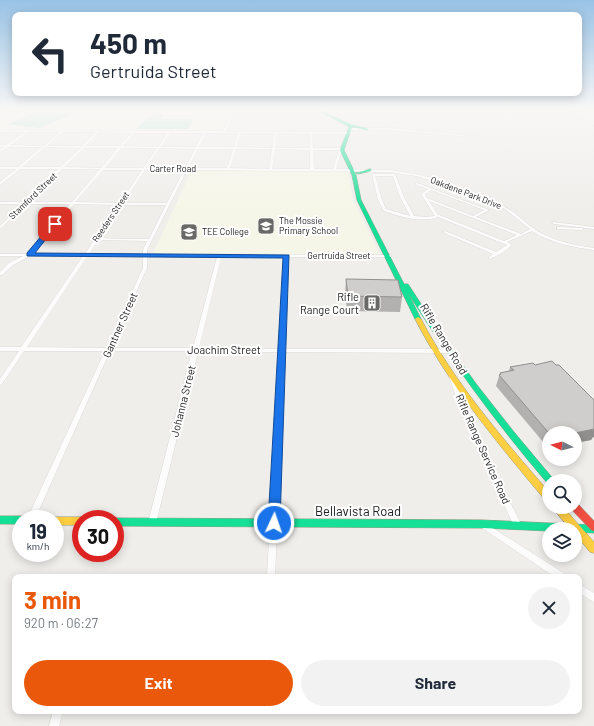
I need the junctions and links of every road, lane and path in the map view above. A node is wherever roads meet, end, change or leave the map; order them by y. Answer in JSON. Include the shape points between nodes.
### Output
{"nodes":[{"id":1,"x":10,"y":144,"type":"edge"},
{"id":2,"x":49,"y":144,"type":"edge"},
{"id":3,"x":86,"y":144,"type":"edge"},
{"id":4,"x":123,"y":144,"type":"edge"},
{"id":5,"x":161,"y":144,"type":"edge"},
{"id":6,"x":199,"y":144,"type":"edge"},
{"id":7,"x":236,"y":144,"type":"edge"},
{"id":8,"x":274,"y":144,"type":"edge"},
{"id":9,"x":312,"y":144,"type":"edge"},
{"id":10,"x":344,"y":144,"type":"edge"},
{"id":11,"x":0,"y":146,"type":"edge"},
{"id":12,"x":7,"y":146,"type":"junction"},
{"id":13,"x":45,"y":147,"type":"junction"},
{"id":14,"x":83,"y":147,"type":"junction"},
{"id":15,"x":120,"y":147,"type":"junction"},
{"id":16,"x":158,"y":148,"type":"junction"},
{"id":17,"x":197,"y":148,"type":"junction"},
{"id":18,"x":235,"y":148,"type":"junction"},
{"id":19,"x":273,"y":148,"type":"junction"},
{"id":20,"x":312,"y":148,"type":"junction"},
{"id":21,"x":342,"y":150,"type":"junction"},
{"id":22,"x":0,"y":151,"type":"edge"},
{"id":23,"x":0,"y":168,"type":"edge"},
{"id":24,"x":20,"y":168,"type":"junction"},
{"id":25,"x":62,"y":168,"type":"junction"},
{"id":26,"x":103,"y":168,"type":"junction"},
{"id":27,"x":145,"y":168,"type":"junction"},
{"id":28,"x":187,"y":169,"type":"junction"},
{"id":29,"x":228,"y":169,"type":"junction"},
{"id":30,"x":270,"y":169,"type":"junction"},
{"id":31,"x":312,"y":170,"type":"junction"},
{"id":32,"x":334,"y":170,"type":"junction"},
{"id":33,"x":353,"y":170,"type":"junction"},
{"id":34,"x":370,"y":170,"type":"joint"},
{"id":35,"x":403,"y":172,"type":"junction"},
{"id":36,"x":0,"y":184,"type":"edge"},
{"id":37,"x":417,"y":184,"type":"dead end"},
{"id":38,"x":431,"y":189,"type":"junction"},
{"id":39,"x":426,"y":199,"type":"junction"},
{"id":40,"x":0,"y":203,"type":"edge"},
{"id":41,"x":26,"y":203,"type":"junction"},
{"id":42,"x":72,"y":203,"type":"junction"},
{"id":43,"x":120,"y":204,"type":"junction"},
{"id":44,"x":168,"y":204,"type":"junction"},
{"id":45,"x":438,"y":216,"type":"junction"},
{"id":46,"x":413,"y":217,"type":"junction"},
{"id":47,"x":473,"y":217,"type":"junction"},
{"id":48,"x":500,"y":222,"type":"dead end"},
{"id":49,"x":554,"y":223,"type":"dead end"},
{"id":50,"x":494,"y":225,"type":"junction"},
{"id":51,"x":580,"y":227,"type":"junction"},
{"id":52,"x":593,"y":227,"type":"edge"},
{"id":53,"x":0,"y":228,"type":"edge"},
{"id":54,"x":532,"y":228,"type":"junction"},
{"id":55,"x":558,"y":228,"type":"dead end"},
{"id":56,"x":594,"y":231,"type":"edge"},
{"id":57,"x":444,"y":232,"type":"dead end"},
{"id":58,"x":586,"y":234,"type":"dead end"},
{"id":59,"x":516,"y":235,"type":"junction"},
{"id":60,"x":96,"y":239,"type":"junction"},
{"id":61,"x":150,"y":240,"type":"junction"},
{"id":62,"x":506,"y":242,"type":"junction"},
{"id":63,"x":594,"y":248,"type":"edge"},
{"id":64,"x":497,"y":254,"type":"junction"},
{"id":65,"x":0,"y":255,"type":"edge"},
{"id":66,"x":29,"y":255,"type":"junction"},
{"id":67,"x":85,"y":255,"type":"junction"},
{"id":68,"x":144,"y":256,"type":"junction"},
{"id":69,"x":219,"y":256,"type":"junction"},
{"id":70,"x":286,"y":256,"type":"junction"},
{"id":71,"x":388,"y":256,"type":"junction"},
{"id":72,"x":490,"y":258,"type":"dead end"},
{"id":73,"x":0,"y":274,"type":"edge"},
{"id":74,"x":0,"y":349,"type":"edge"},
{"id":75,"x":22,"y":350,"type":"junction"},
{"id":76,"x":109,"y":350,"type":"junction"},
{"id":77,"x":196,"y":350,"type":"junction"},
{"id":78,"x":282,"y":350,"type":"junction"},
{"id":79,"x":436,"y":351,"type":"junction"},
{"id":80,"x":448,"y":351,"type":"junction"},
{"id":81,"x":451,"y":372,"type":"junction"},
{"id":82,"x":0,"y":383,"type":"edge"},
{"id":83,"x":545,"y":474,"type":"edge"},
{"id":84,"x":542,"y":490,"type":"edge"},
{"id":85,"x":35,"y":510,"type":"edge"},
{"id":86,"x":563,"y":514,"type":"edge"},
{"id":87,"x":581,"y":514,"type":"edge"},
{"id":88,"x":0,"y":520,"type":"edge"},
{"id":89,"x":12,"y":520,"type":"edge"},
{"id":90,"x":124,"y":522,"type":"edge"},
{"id":91,"x":571,"y":522,"type":"edge"},
{"id":92,"x":152,"y":523,"type":"junction"},
{"id":93,"x":274,"y":523,"type":"junction"},
{"id":94,"x":482,"y":524,"type":"junction"},
{"id":95,"x":518,"y":526,"type":"junction"},
{"id":96,"x":542,"y":527,"type":"edge"},
{"id":97,"x":582,"y":528,"type":"edge"},
{"id":98,"x":594,"y":528,"type":"edge"},
{"id":99,"x":582,"y":535,"type":"edge"},
{"id":100,"x":594,"y":549,"type":"edge"},
{"id":101,"x":271,"y":574,"type":"edge"},
{"id":102,"x":557,"y":574,"type":"edge"},
{"id":103,"x":582,"y":590,"type":"edge"},
{"id":104,"x":594,"y":598,"type":"edge"},
{"id":105,"x":57,"y":714,"type":"edge"},
{"id":106,"x":54,"y":726,"type":"edge"}],
"edges":[{"from":1,"to":12,"type":"street"},
{"from":2,"to":13,"type":"street"},
{"from":3,"to":14,"type":"street","name":"Stamford Street"},
{"from":4,"to":15,"type":"street"},
{"from":5,"to":16,"type":"street","name":"Reeders Street"},
{"from":6,"to":17,"type":"street","name":"Gantner Street"},
{"from":7,"to":18,"type":"street"},
{"from":8,"to":19,"type":"street"},
{"from":9,"to":20,"type":"street"},
{"from":10,"to":21,"type":"main road"},
{"from":11,"to":12,"type":"street"},
{"from":12,"to":13,"type":"street"},
{"from":12,"to":22,"type":"street"},
{"from":13,"to":14,"type":"street"},
{"from":13,"to":24,"type":"street"},
{"from":14,"to":15,"type":"street"},
{"from":14,"to":25,"type":"street","name":"Stamford Street"},
{"from":15,"to":16,"type":"street"},
{"from":15,"to":26,"type":"street"},
{"from":16,"to":17,"type":"street"},
{"from":16,"to":27,"type":"street","name":"Reeders Street"},
{"from":17,"to":18,"type":"street"},
{"from":17,"to":28,"type":"street","name":"Gantner Street"},
{"from":18,"to":19,"type":"street"},
{"from":18,"to":29,"type":"street"},
{"from":19,"to":20,"type":"street"},
{"from":19,"to":30,"type":"street"},
{"from":20,"to":21,"type":"street"},
{"from":20,"to":31,"type":"street"},
{"from":21,"to":32,"type":"street"},
{"from":21,"to":33,"type":"main road","name":"Rifle Range Road"},
{"from":23,"to":24,"type":"street","name":"Carter Road"},
{"from":24,"to":25,"type":"street","name":"Carter Road"},
{"from":24,"to":36,"type":"street"},
{"from":25,"to":26,"type":"street","name":"Carter Road"},
{"from":25,"to":41,"type":"street","name":"Stamford Street"},
{"from":26,"to":27,"type":"street","name":"Carter Road"},
{"from":26,"to":42,"type":"street"},
{"from":27,"to":28,"type":"street","name":"Carter Road"},
{"from":27,"to":43,"type":"street","name":"Reeders Street"},
{"from":28,"to":29,"type":"street","name":"Carter Road"},
{"from":28,"to":44,"type":"street","name":"Gantner Street"},
{"from":29,"to":30,"type":"street","name":"Carter Road"},
{"from":30,"to":31,"type":"street","name":"Carter Road"},
{"from":31,"to":32,"type":"street","name":"Carter Road"},
{"from":32,"to":33,"type":"street","name":"Carter Road"},
{"from":33,"to":34,"type":"main road"},
{"from":33,"to":35,"type":"street","name":"Oakdene Park Drive"},
{"from":33,"to":71,"type":"main road","name":"Rifle Range Road","via":[[361,200]]},
{"from":34,"to":35,"type":"street","name":"Oakdene Park Drive"},
{"from":35,"to":54,"type":"street","name":"Oakdene Park Drive","via":[[498,204]]},
{"from":37,"to":38,"type":"street"},
{"from":38,"to":39,"type":"street","via":[[423,194]]},
{"from":38,"to":47,"type":"street","via":[[486,210]]},
{"from":39,"to":45,"type":"street"},
{"from":39,"to":47,"type":"street"},
{"from":40,"to":41,"type":"street"},
{"from":41,"to":42,"type":"street"},
{"from":41,"to":53,"type":"street","name":"Stamford Street"},
{"from":42,"to":43,"type":"street"},
{"from":42,"to":66,"type":"street"},
{"from":43,"to":44,"type":"street"},
{"from":43,"to":60,"type":"street","name":"Reeders Street"},
{"from":44,"to":61,"type":"street","name":"Gantner Street"},
{"from":45,"to":46,"type":"street","via":[[429,219]]},
{"from":45,"to":62,"type":"street"},
{"from":46,"to":46,"type":"street","via":[[385,210],[373,175],[394,175]]},
{"from":47,"to":50,"type":"street"},
{"from":48,"to":50,"type":"street"},
{"from":49,"to":51,"type":"street"},
{"from":50,"to":59,"type":"street"},
{"from":51,"to":52,"type":"street"},
{"from":51,"to":55,"type":"street"},
{"from":51,"to":58,"type":"street"},
{"from":52,"to":56,"type":"street"},
{"from":54,"to":59,"type":"street"},
{"from":54,"to":59,"type":"street","via":[[521,235]]},
{"from":54,"to":63,"type":"street","name":"Oakdene Park Drive","via":[[561,240]]},
{"from":57,"to":64,"type":"street"},
{"from":59,"to":62,"type":"street"},
{"from":60,"to":61,"type":"street"},
{"from":60,"to":67,"type":"street","name":"Reeders Street"},
{"from":61,"to":68,"type":"street","name":"Gantner Street"},
{"from":62,"to":64,"type":"street","via":[[510,246]]},
{"from":64,"to":72,"type":"street"},
{"from":65,"to":66,"type":"street","name":"Gertruida Street"},
{"from":66,"to":67,"type":"street","name":"Gertruida Street"},
{"from":66,"to":73,"type":"street","via":[[11,264]]},
{"from":67,"to":68,"type":"street","name":"Gertruida Street"},
{"from":67,"to":75,"type":"street","name":"Reeders Street"},
{"from":68,"to":69,"type":"street","name":"Gertruida Street"},
{"from":68,"to":76,"type":"street","name":"Gantner Street","via":[[145,268]]},
{"from":69,"to":70,"type":"street","name":"Gertruida Street"},
{"from":69,"to":77,"type":"street","name":"Johanna Street"},
{"from":70,"to":71,"type":"street","name":"Gertruida Street"},
{"from":70,"to":78,"type":"street"},
{"from":71,"to":79,"type":"main road","name":"Rifle Range Road"},
{"from":71,"to":80,"type":"main road","name":"Rifle Range Road"},
{"from":74,"to":75,"type":"street","name":"Joachim Street"},
{"from":75,"to":76,"type":"street","name":"Joachim Street"},
{"from":75,"to":82,"type":"street","name":"Reeders Street"},
{"from":76,"to":77,"type":"street","name":"Joachim Street"},
{"from":76,"to":85,"type":"street","name":"Gantner Street"},
{"from":77,"to":78,"type":"street","name":"Joachim Street"},
{"from":77,"to":92,"type":"street","name":"Johanna Street"},
{"from":78,"to":79,"type":"street","name":"Joachim Street"},
{"from":78,"to":93,"type":"street"},
{"from":79,"to":80,"type":"street","name":"Joachim Street"},
{"from":79,"to":81,"type":"main road","name":"Rifle Range Road"},
{"from":80,"to":83,"type":"main road","name":"Rifle Range Road","via":[[488,406]]},
{"from":81,"to":84,"type":"main road","name":"Rifle Range Road","via":[[490,428]]},
{"from":81,"to":95,"type":"street","name":"Rifle Range Service Road","via":[[470,424]]},
{"from":86,"to":91,"type":"main road"},
{"from":87,"to":98,"type":"main road"},
{"from":88,"to":89,"type":"main road"},
{"from":90,"to":92,"type":"main road","name":"Bellavista Road"},
{"from":92,"to":93,"type":"main road","name":"Bellavista Road"},
{"from":93,"to":94,"type":"main road","name":"Bellavista Road"},
{"from":93,"to":101,"type":"street"},
{"from":94,"to":95,"type":"main road","name":"Bellavista Road"},
{"from":94,"to":102,"type":"street"},
{"from":95,"to":96,"type":"main road","name":"Bellavista Road"},
{"from":97,"to":98,"type":"main road","name":"Bellavista Road"},
{"from":99,"to":100,"type":"main road"},
{"from":103,"to":104,"type":"street"},
{"from":105,"to":106,"type":"street"}]}
